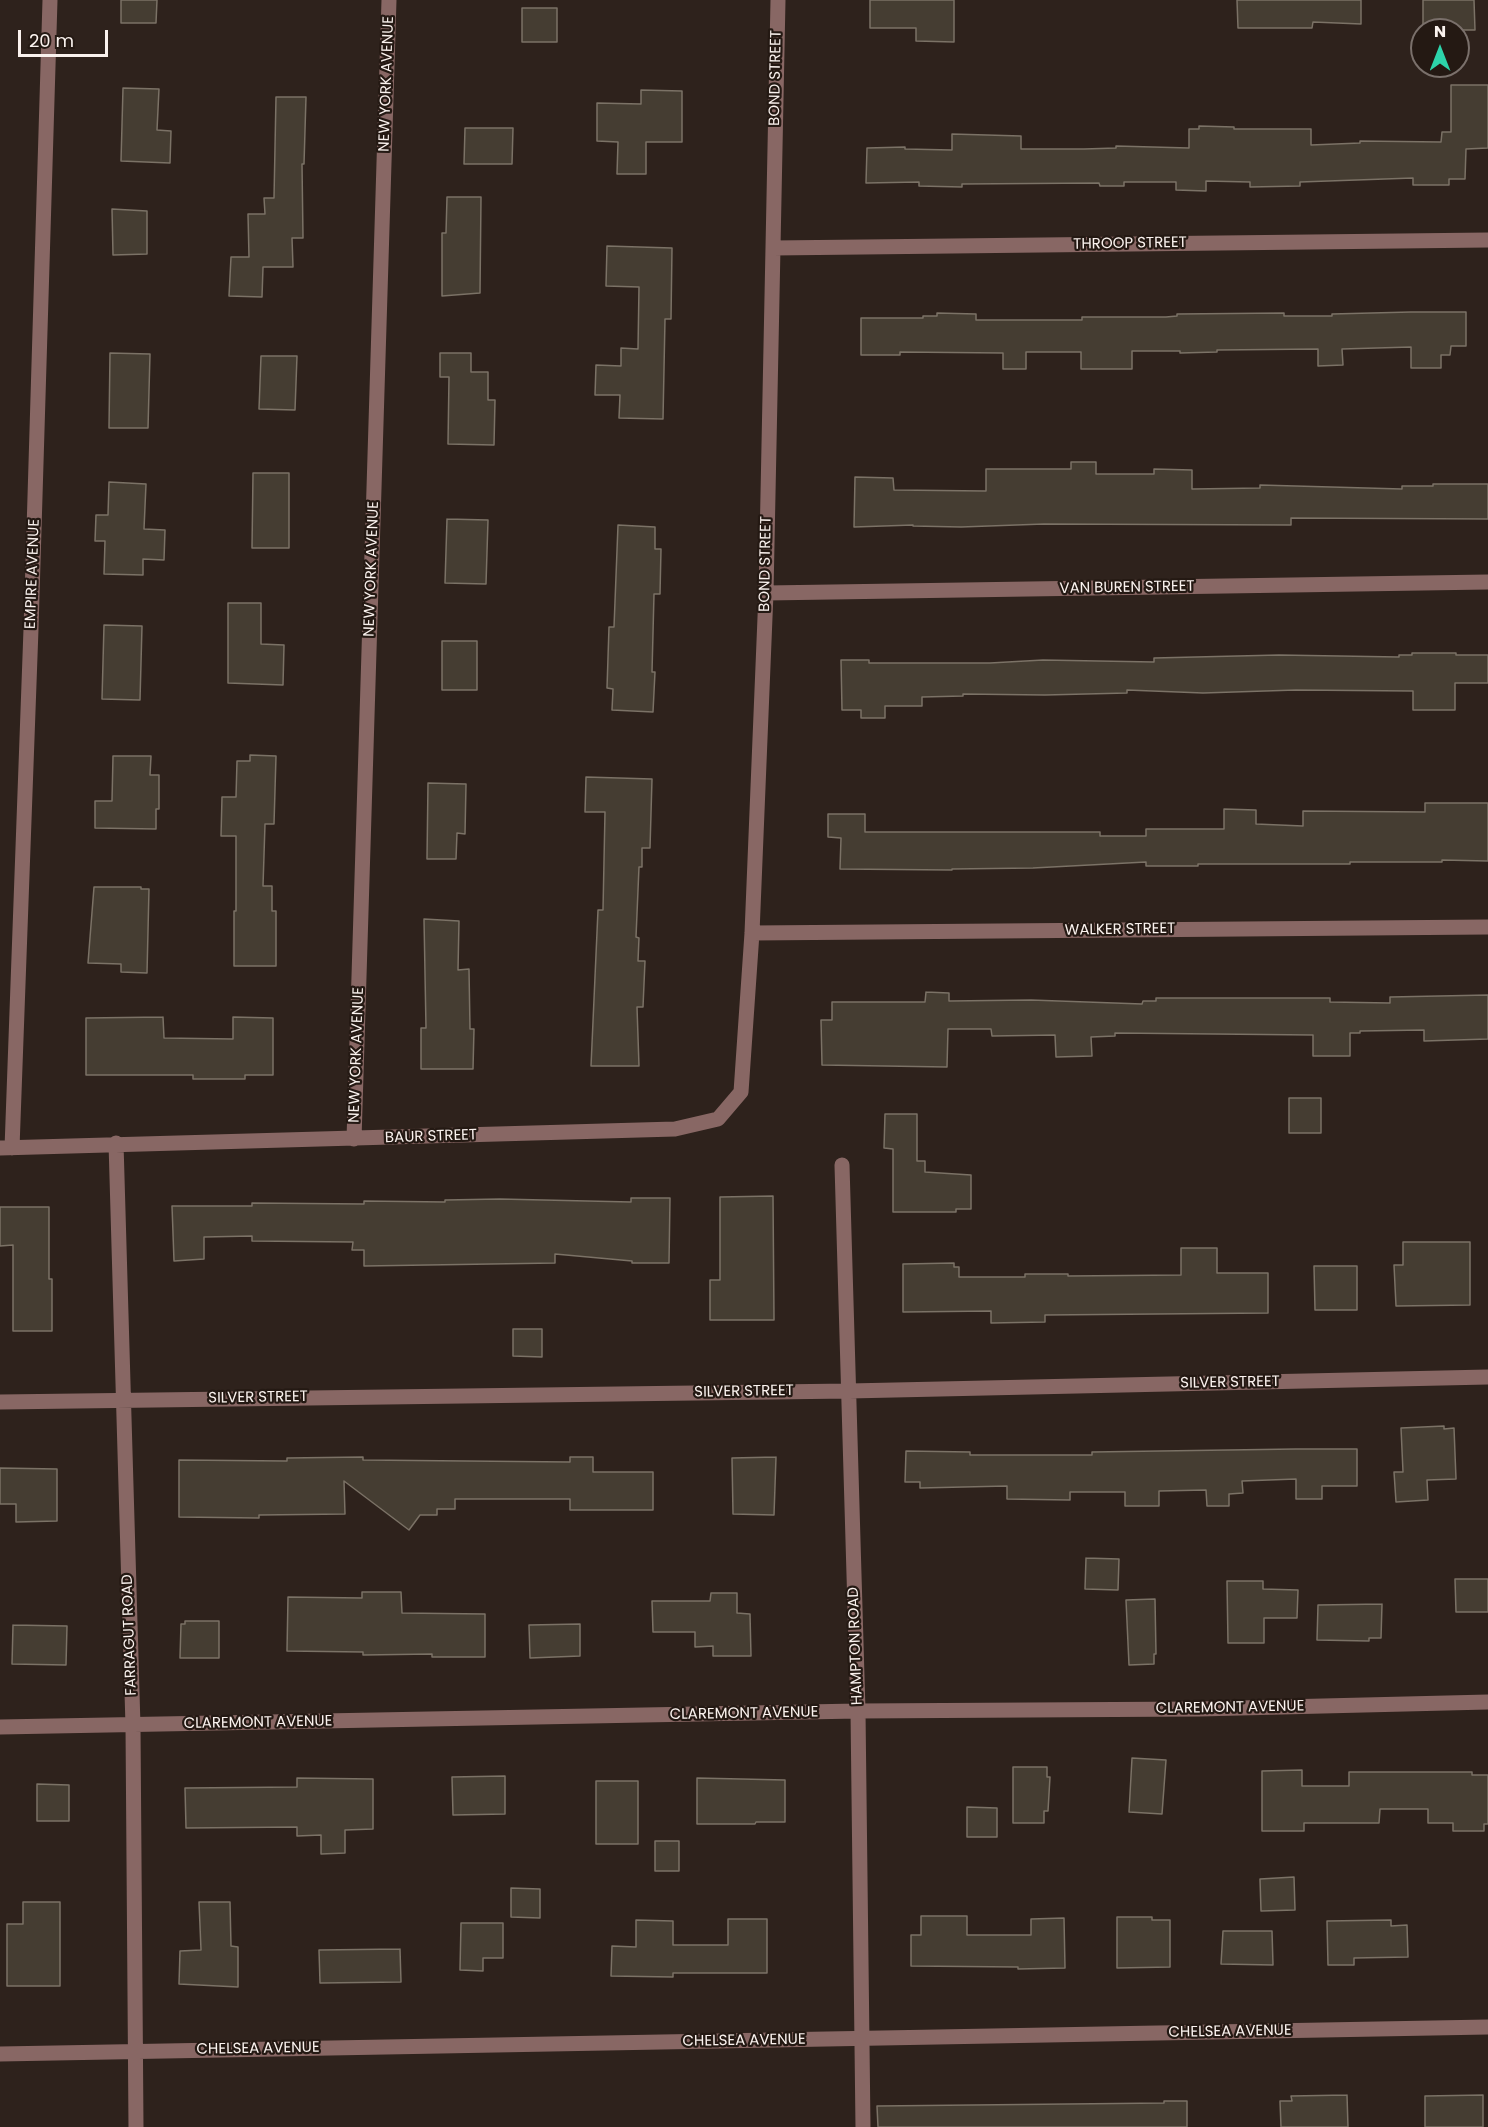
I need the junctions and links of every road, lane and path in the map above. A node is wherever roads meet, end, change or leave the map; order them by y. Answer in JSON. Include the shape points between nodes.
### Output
{"nodes":[{"id":1,"x":50,"y":0,"type":"edge"},
{"id":2,"x":389,"y":0,"type":"edge"},
{"id":3,"x":778,"y":0,"type":"edge"},
{"id":4,"x":1488,"y":240,"type":"edge"},
{"id":5,"x":773,"y":248,"type":"junction"},
{"id":6,"x":1488,"y":582,"type":"edge"},
{"id":7,"x":766,"y":593,"type":"junction"},
{"id":8,"x":1488,"y":927,"type":"edge"},
{"id":9,"x":752,"y":933,"type":"junction"},
{"id":10,"x":718,"y":1119,"type":"joint"},
{"id":11,"x":354,"y":1139,"type":"junction"},
{"id":12,"x":116,"y":1143,"type":"junction"},
{"id":13,"x":6,"y":1148,"type":"edge"},
{"id":14,"x":842,"y":1165,"type":"dead end"},
{"id":15,"x":1488,"y":1377,"type":"edge"},
{"id":16,"x":849,"y":1390,"type":"junction"},
{"id":17,"x":123,"y":1400,"type":"junction"},
{"id":18,"x":0,"y":1402,"type":"edge"},
{"id":19,"x":1488,"y":1702,"type":"edge"},
{"id":20,"x":858,"y":1711,"type":"junction"},
{"id":21,"x":133,"y":1726,"type":"junction"},
{"id":22,"x":0,"y":1727,"type":"edge"},
{"id":23,"x":1488,"y":2028,"type":"edge"},
{"id":24,"x":863,"y":2038,"type":"junction"},
{"id":25,"x":135,"y":2051,"type":"junction"},
{"id":26,"x":0,"y":2054,"type":"edge"},
{"id":27,"x":136,"y":2127,"type":"edge"},
{"id":28,"x":863,"y":2127,"type":"edge"}],
"edges":[{"from":1,"to":13,"type":"street","name":"EMPIRE AVENUE","via":[[31,629]]},
{"from":2,"to":11,"type":"street","name":"NEW YORK AVENUE"},
{"from":3,"to":5,"type":"street","name":"BOND STREET"},
{"from":4,"to":5,"type":"street","name":"THROOP STREET"},
{"from":5,"to":7,"type":"street","name":"BOND STREET"},
{"from":6,"to":7,"type":"street","name":"VAN BUREN STREET"},
{"from":7,"to":9,"type":"street","name":"BOND STREET"},
{"from":8,"to":9,"type":"street","name":"WALKER STREET"},
{"from":9,"to":10,"type":"street","name":"BOND STREET","via":[[741,1092]]},
{"from":10,"to":11,"type":"street","name":"BAUR STREET","via":[[675,1129]]},
{"from":11,"to":12,"type":"street","name":"BAUR STREET"},
{"from":12,"to":13,"type":"street","name":"BAUR STREET"},
{"from":12,"to":17,"type":"street","name":"FARRAGUT ROAD"},
{"from":14,"to":16,"type":"street","name":"HAMPTON ROAD"},
{"from":15,"to":16,"type":"street","name":"SILVER STREET"},
{"from":16,"to":17,"type":"street","name":"SILVER STREET"},
{"from":16,"to":20,"type":"street","name":"HAMPTON ROAD"},
{"from":17,"to":18,"type":"street","name":"SILVER STREET"},
{"from":17,"to":21,"type":"street","name":"FARRAGUT ROAD"},
{"from":19,"to":20,"type":"street","name":"CLAREMONT AVENUE"},
{"from":20,"to":21,"type":"street","name":"CLAREMONT AVENUE"},
{"from":20,"to":24,"type":"street","name":"HAMPTON ROAD"},
{"from":21,"to":22,"type":"street","name":"CLAREMONT AVENUE"},
{"from":21,"to":25,"type":"street","name":"FARRAGUT ROAD"},
{"from":23,"to":24,"type":"street","name":"CHELSEA AVENUE"},
{"from":24,"to":25,"type":"street","name":"CHELSEA AVENUE"},
{"from":24,"to":28,"type":"street","name":"HAMPTON ROAD"},
{"from":25,"to":26,"type":"street","name":"CHELSEA AVENUE"},
{"from":25,"to":27,"type":"street","name":"FARRAGUT ROAD"}]}
